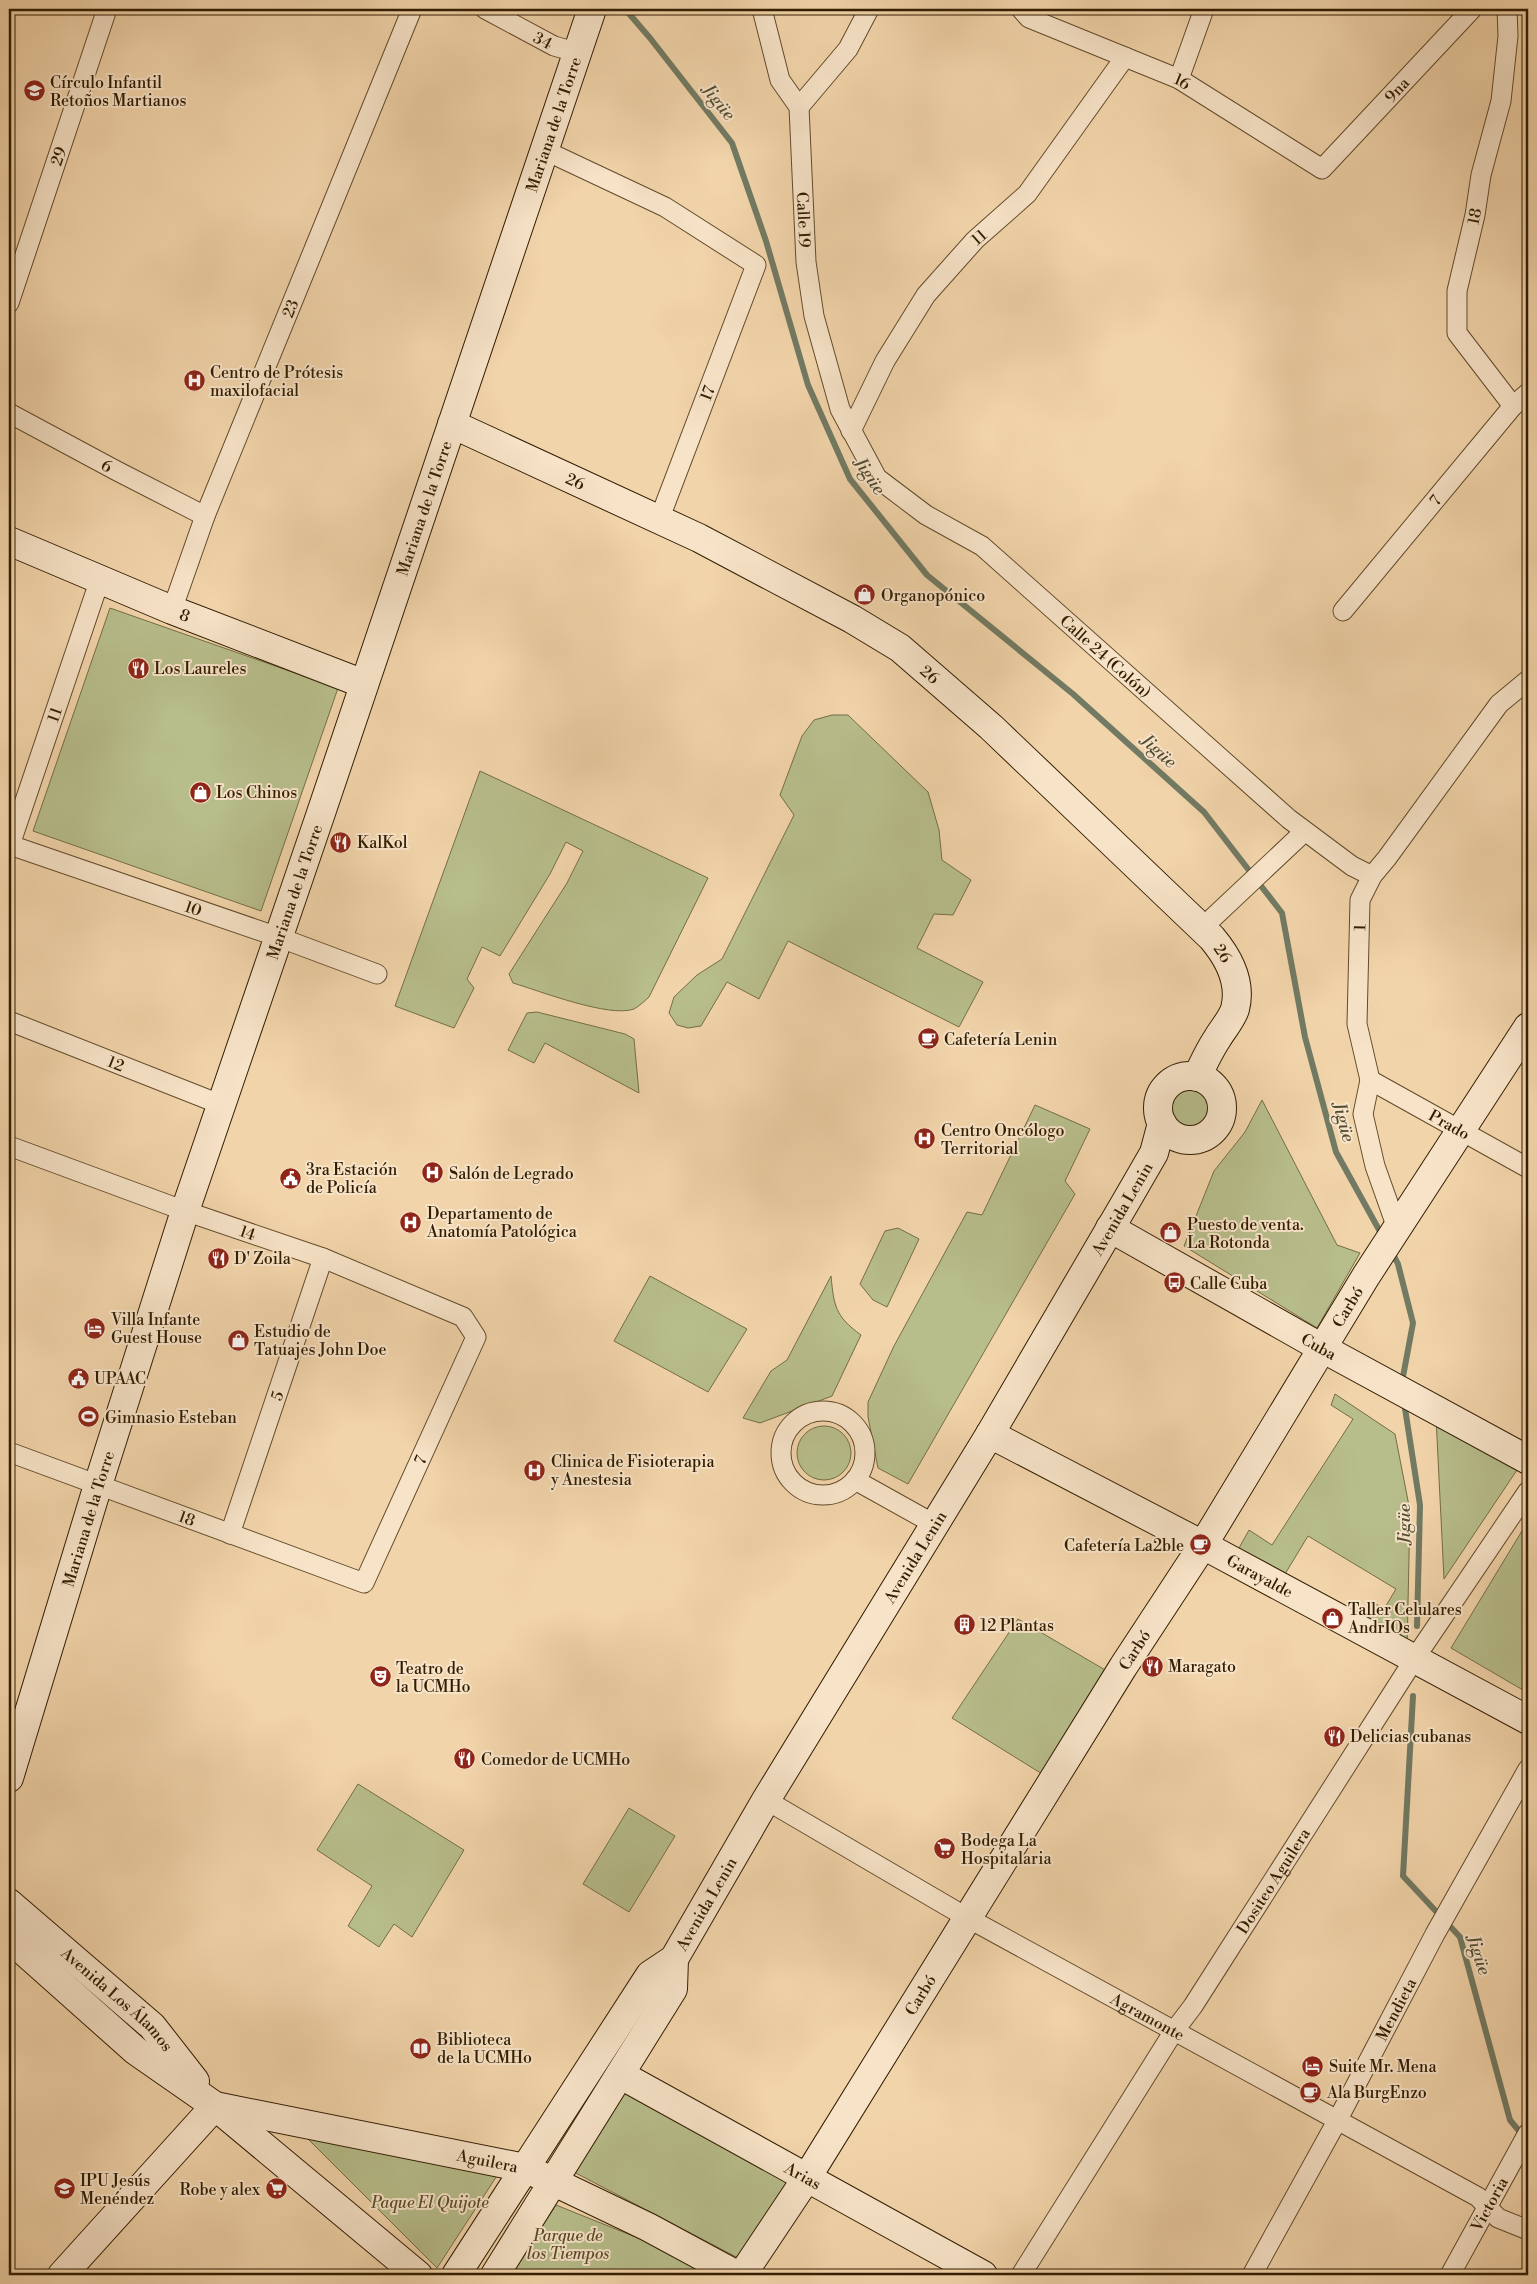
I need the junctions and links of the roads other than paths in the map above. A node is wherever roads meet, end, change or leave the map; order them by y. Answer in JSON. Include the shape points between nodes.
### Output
{"nodes":[{"id":1,"x":107,"y":9,"type":"edge"},
{"id":2,"x":412,"y":9,"type":"edge"},
{"id":3,"x":485,"y":9,"type":"edge"},
{"id":4,"x":592,"y":9,"type":"edge"},
{"id":5,"x":762,"y":9,"type":"edge"},
{"id":6,"x":869,"y":9,"type":"edge"},
{"id":7,"x":1204,"y":9,"type":"edge"},
{"id":8,"x":1472,"y":9,"type":"edge"},
{"id":9,"x":1507,"y":9,"type":"edge"},
{"id":10,"x":1025,"y":13,"type":"edge"},
{"id":11,"x":578,"y":53,"type":"junction"},
{"id":12,"x":1125,"y":58,"type":"junction"},
{"id":13,"x":1179,"y":80,"type":"junction"},
{"id":14,"x":799,"y":107,"type":"junction"},
{"id":15,"x":544,"y":150,"type":"junction"},
{"id":16,"x":1322,"y":169,"type":"joint"},
{"id":17,"x":9,"y":303,"type":"edge"},
{"id":18,"x":1528,"y":392,"type":"edge"},
{"id":19,"x":1513,"y":406,"type":"junction"},
{"id":20,"x":9,"y":413,"type":"edge"},
{"id":21,"x":452,"y":424,"type":"junction"},
{"id":22,"x":851,"y":431,"type":"junction"},
{"id":23,"x":205,"y":516,"type":"junction"},
{"id":24,"x":659,"y":520,"type":"junction"},
{"id":25,"x":9,"y":540,"type":"edge"},
{"id":26,"x":100,"y":579,"type":"junction"},
{"id":27,"x":172,"y":610,"type":"junction"},
{"id":28,"x":1344,"y":610,"type":"dead end"},
{"id":29,"x":1528,"y":680,"type":"edge"},
{"id":30,"x":364,"y":684,"type":"junction"},
{"id":31,"x":1304,"y":832,"type":"junction"},
{"id":32,"x":9,"y":846,"type":"edge"},
{"id":33,"x":1372,"y":876,"type":"junction"},
{"id":34,"x":1202,"y":928,"type":"junction"},
{"id":35,"x":278,"y":937,"type":"junction"},
{"id":36,"x":377,"y":974,"type":"dead end"},
{"id":37,"x":9,"y":1021,"type":"edge"},
{"id":38,"x":1528,"y":1028,"type":"edge"},
{"id":39,"x":1197,"y":1077,"type":"junction"},
{"id":40,"x":1370,"y":1080,"type":"junction"},
{"id":41,"x":222,"y":1105,"type":"junction"},
{"id":42,"x":1162,"y":1123,"type":"junction"},
{"id":43,"x":1460,"y":1130,"type":"junction"},
{"id":44,"x":1185,"y":1141,"type":"junction"},
{"id":45,"x":9,"y":1146,"type":"edge"},
{"id":46,"x":1154,"y":1153,"type":"junction"},
{"id":47,"x":1528,"y":1168,"type":"edge"},
{"id":48,"x":184,"y":1211,"type":"junction"},
{"id":49,"x":1110,"y":1228,"type":"junction"},
{"id":50,"x":1397,"y":1228,"type":"junction"},
{"id":51,"x":323,"y":1258,"type":"junction"},
{"id":52,"x":476,"y":1337,"type":"joint"},
{"id":53,"x":1323,"y":1349,"type":"junction"},
{"id":54,"x":990,"y":1434,"type":"junction"},
{"id":55,"x":9,"y":1452,"type":"edge"},
{"id":56,"x":1528,"y":1460,"type":"edge"},
{"id":57,"x":855,"y":1480,"type":"junction"},
{"id":58,"x":98,"y":1485,"type":"junction"},
{"id":59,"x":1528,"y":1491,"type":"edge"},
{"id":60,"x":934,"y":1524,"type":"junction"},
{"id":61,"x":230,"y":1534,"type":"junction"},
{"id":62,"x":1203,"y":1545,"type":"junction"},
{"id":63,"x":364,"y":1583,"type":"joint"},
{"id":64,"x":1415,"y":1658,"type":"junction"},
{"id":65,"x":1528,"y":1720,"type":"edge"},
{"id":66,"x":1528,"y":1769,"type":"edge"},
{"id":67,"x":9,"y":1778,"type":"edge"},
{"id":68,"x":766,"y":1800,"type":"junction"},
{"id":69,"x":9,"y":1903,"type":"edge"},
{"id":70,"x":966,"y":1917,"type":"junction"},
{"id":71,"x":9,"y":1938,"type":"edge"},
{"id":72,"x":674,"y":1959,"type":"junction"},
{"id":73,"x":1174,"y":2031,"type":"junction"},
{"id":74,"x":621,"y":2075,"type":"junction"},
{"id":75,"x":215,"y":2106,"type":"junction"},
{"id":76,"x":1337,"y":2121,"type":"junction"},
{"id":77,"x":1528,"y":2133,"type":"edge"},
{"id":78,"x":525,"y":2168,"type":"junction"},
{"id":79,"x":806,"y":2179,"type":"junction"},
{"id":80,"x":554,"y":2181,"type":"junction"},
{"id":81,"x":1487,"y":2209,"type":"junction"},
{"id":82,"x":1528,"y":2230,"type":"edge"},
{"id":83,"x":62,"y":2275,"type":"edge"},
{"id":84,"x":418,"y":2275,"type":"edge"},
{"id":85,"x":456,"y":2275,"type":"edge"},
{"id":86,"x":495,"y":2275,"type":"edge"},
{"id":87,"x":737,"y":2275,"type":"edge"},
{"id":88,"x":742,"y":2275,"type":"edge"},
{"id":89,"x":983,"y":2275,"type":"edge"},
{"id":90,"x":1021,"y":2275,"type":"edge"},
{"id":91,"x":1252,"y":2275,"type":"edge"},
{"id":92,"x":1450,"y":2275,"type":"edge"}],
"edges":[{"from":1,"to":17,"type":"street","name":"29"},
{"from":2,"to":23,"type":"street","name":"23"},
{"from":3,"to":11,"type":"street","name":"34","via":[[554,46]]},
{"from":4,"to":11,"type":"street","name":"Mariana de la Torre"},
{"from":5,"to":14,"type":"street","via":[[780,80]]},
{"from":6,"to":14,"type":"street","via":[[848,49]]},
{"from":7,"to":13,"type":"street"},
{"from":8,"to":16,"type":"street","name":"9na"},
{"from":9,"to":19,"type":"street","name":"18","via":[[1508,36],[1501,101],[1457,290],[1457,334]]},
{"from":10,"to":12,"type":"street","name":"16"},
{"from":11,"to":15,"type":"street","name":"Mariana de la Torre"},
{"from":12,"to":13,"type":"street","name":"16"},
{"from":12,"to":22,"type":"street","name":"11","via":[[1027,194],[975,240],[926,294],[885,361]]},
{"from":13,"to":16,"type":"street","name":"16"},
{"from":14,"to":22,"type":"street","name":"Calle 19","via":[[806,262],[814,316],[840,409]]},
{"from":15,"to":21,"type":"street","name":"Mariana de la Torre"},
{"from":15,"to":24,"type":"street","name":"17","via":[[665,207],[756,265]]},
{"from":18,"to":19,"type":"street","name":"7"},
{"from":19,"to":28,"type":"street","name":"7"},
{"from":20,"to":23,"type":"street","name":"6"},
{"from":21,"to":24,"type":"street","name":"26"},
{"from":21,"to":30,"type":"street","name":"Mariana de la Torre"},
{"from":22,"to":31,"type":"street","name":"Calle 24 (Colón)","via":[[877,478],[926,515],[982,546]]},
{"from":23,"to":27,"type":"street","name":"23"},
{"from":24,"to":34,"type":"street","name":"26","via":[[852,619],[900,648],[991,727]]},
{"from":25,"to":26,"type":"street","name":"8"},
{"from":26,"to":27,"type":"street","name":"8"},
{"from":26,"to":32,"type":"street","name":"11"},
{"from":27,"to":30,"type":"street","name":"8"},
{"from":29,"to":33,"type":"street","name":"1","via":[[1499,704]]},
{"from":30,"to":35,"type":"street","name":"Mariana de la Torre"},
{"from":31,"to":33,"type":"street","name":"Calle 24 (Colón)"},
{"from":31,"to":34,"type":"street"},
{"from":32,"to":35,"type":"street","name":"10"},
{"from":33,"to":40,"type":"street","name":"1","via":[[1360,900],[1357,1024]]},
{"from":34,"to":39,"type":"street","name":"26","via":[[1226,956],[1236,992],[1234,1010]]},
{"from":35,"to":36,"type":"street","name":"10"},
{"from":35,"to":41,"type":"street","name":"Mariana de la Torre"},
{"from":37,"to":41,"type":"street","name":"12"},
{"from":38,"to":43,"type":"street","name":"Carbó"},
{"from":39,"to":42,"type":"street","name":"Avenida Lenin","via":[[1186,1076],[1167,1086],[1158,1104]]},
{"from":39,"to":44,"type":"street","name":"Avenida Lenin","via":[[1216,1088],[1223,1109],[1221,1120],[1207,1137]]},
{"from":40,"to":43,"type":"street","name":"Prado"},
{"from":40,"to":50,"type":"street","name":"1","via":[[1363,1114],[1375,1166]]},
{"from":41,"to":48,"type":"street","name":"Mariana de la Torre"},
{"from":42,"to":44,"type":"street","via":[[1167,1131]]},
{"from":42,"to":46,"type":"street","name":"Avenida Lenin"},
{"from":43,"to":47,"type":"street","name":"Prado"},
{"from":43,"to":50,"type":"street","name":"Carbó"},
{"from":44,"to":46,"type":"street","name":"Avenida Lenin"},
{"from":45,"to":48,"type":"street","name":"14"},
{"from":46,"to":49,"type":"street","name":"Avenida Lenin"},
{"from":48,"to":51,"type":"street","name":"14"},
{"from":48,"to":58,"type":"street","name":"Mariana de la Torre"},
{"from":49,"to":53,"type":"street","name":"Cuba"},
{"from":49,"to":54,"type":"street","name":"Avenida Lenin"},
{"from":50,"to":53,"type":"street","name":"Carbó"},
{"from":51,"to":52,"type":"street","name":"14","via":[[463,1317]]},
{"from":51,"to":61,"type":"street","name":"5"},
{"from":52,"to":63,"type":"street","name":"7"},
{"from":53,"to":56,"type":"street","name":"Cuba"},
{"from":53,"to":62,"type":"street","name":"Carbó"},
{"from":54,"to":60,"type":"street","name":"Avenida Lenin"},
{"from":54,"to":62,"type":"street","name":"Garayalde"},
{"from":55,"to":58,"type":"street","name":"18"},
{"from":57,"to":57,"type":"street","via":[[864,1459],[864,1445],[859,1431],[844,1416],[828,1411],[811,1412],[788,1429],[780,1443],[781,1458],[789,1478],[798,1486],[809,1493],[828,1494],[843,1490]]},
{"from":57,"to":60,"type":"street"},
{"from":58,"to":61,"type":"street","name":"18"},
{"from":58,"to":67,"type":"street","name":"Mariana de la Torre"},
{"from":59,"to":64,"type":"street","name":"Dositeo Aguilera"},
{"from":60,"to":68,"type":"street","name":"Avenida Lenin"},
{"from":61,"to":63,"type":"street","name":"18"},
{"from":62,"to":64,"type":"street","name":"Garayalde"},
{"from":62,"to":70,"type":"street","name":"Carbó"},
{"from":64,"to":65,"type":"street","name":"Garayalde"},
{"from":64,"to":73,"type":"street","name":"Dositeo Aguilera"},
{"from":66,"to":76,"type":"street","name":"Mendieta","via":[[1435,1934]]},
{"from":68,"to":70,"type":"street","name":"Agramonte"},
{"from":68,"to":72,"type":"street","name":"Avenida Lenin"},
{"from":69,"to":75,"type":"street","name":"Avenida Los Álamos","via":[[152,2026]]},
{"from":70,"to":73,"type":"street","name":"Agramonte"},
{"from":70,"to":79,"type":"street","name":"Carbó"},
{"from":71,"to":75,"type":"street","name":"Avenida Los Álamos","via":[[136,2051]]},
{"from":72,"to":74,"type":"street","name":"Avenida Lenin","via":[[673,1989]]},
{"from":72,"to":78,"type":"street","name":"Avenida Lenin","via":[[650,1975]]},
{"from":73,"to":76,"type":"street","name":"Agramonte"},
{"from":73,"to":90,"type":"street","name":"Dositeo Aguilera"},
{"from":74,"to":79,"type":"street","name":"Arias"},
{"from":74,"to":80,"type":"street","name":"Avenida Lenin"},
{"from":75,"to":78,"type":"street","name":"Aguilera"},
{"from":75,"to":83,"type":"street"},
{"from":75,"to":84,"type":"street","name":"Avenida Los Álamos"},
{"from":76,"to":81,"type":"street","name":"Agramonte","via":[[1478,2197]]},
{"from":76,"to":91,"type":"street","name":"Mendieta"},
{"from":77,"to":81,"type":"street","name":"Victoria"},
{"from":78,"to":80,"type":"street","name":"Aguilera"},
{"from":78,"to":85,"type":"street","name":"Avenida Lenin"},
{"from":79,"to":88,"type":"street","name":"Carbó"},
{"from":79,"to":89,"type":"street","name":"Arias"},
{"from":80,"to":86,"type":"street","name":"Avenida Lenin"},
{"from":80,"to":87,"type":"street","name":"Aguilera"},
{"from":81,"to":82,"type":"street","name":"Agramonte","via":[[1498,2218]]},
{"from":81,"to":92,"type":"street","name":"Victoria"}]}
